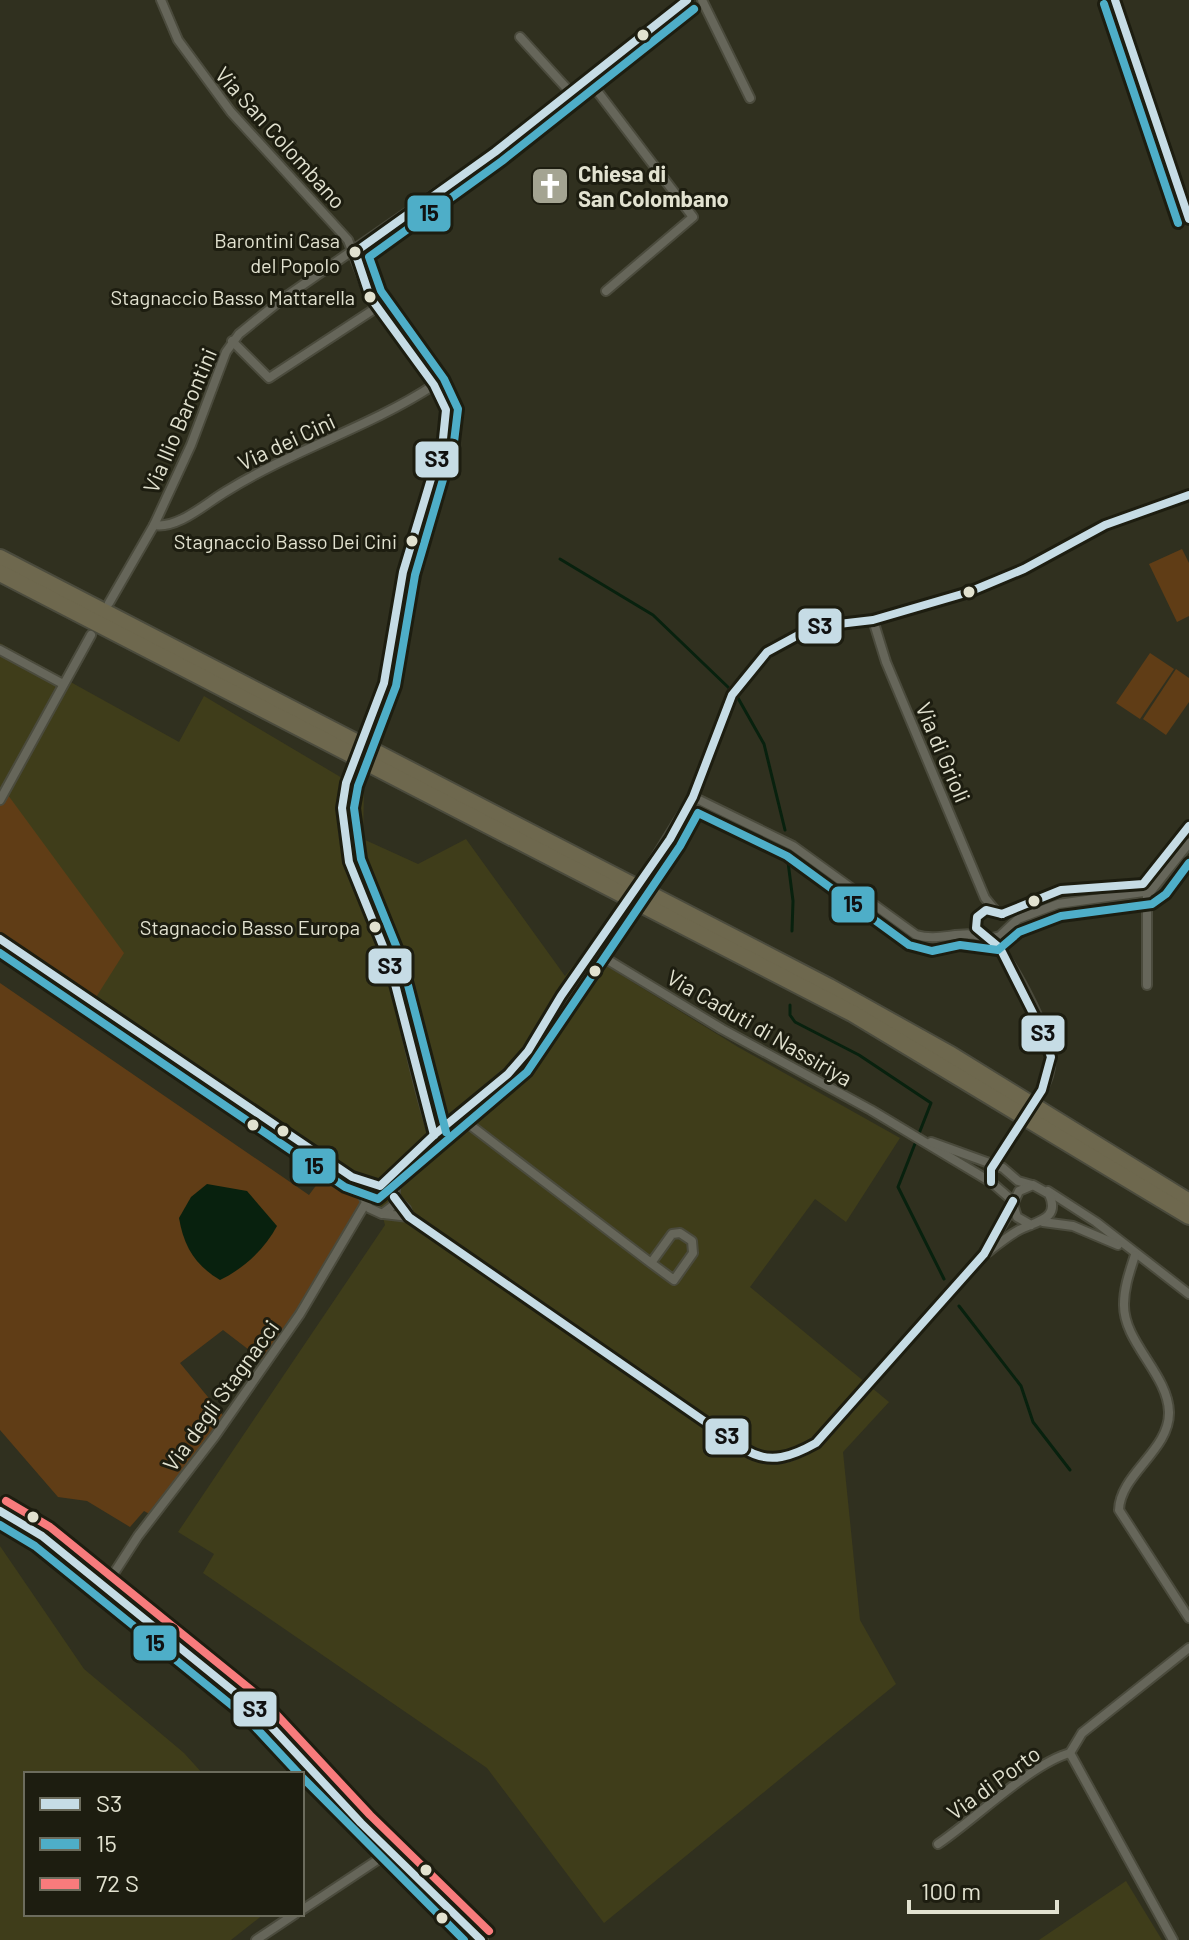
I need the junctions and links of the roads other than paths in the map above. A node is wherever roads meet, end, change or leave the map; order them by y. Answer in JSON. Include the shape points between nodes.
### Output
{"nodes":[{"id":1,"x":161,"y":0,"type":"edge"},
{"id":2,"x":687,"y":0,"type":"edge"},
{"id":3,"x":702,"y":0,"type":"edge"},
{"id":4,"x":1115,"y":0,"type":"edge"},
{"id":5,"x":520,"y":37,"type":"dead end"},
{"id":6,"x":588,"y":79,"type":"junction"},
{"id":7,"x":571,"y":93,"type":"junction"},
{"id":8,"x":750,"y":98,"type":"dead end"},
{"id":9,"x":1189,"y":219,"type":"edge"},
{"id":10,"x":355,"y":252,"type":"junction"},
{"id":11,"x":606,"y":291,"type":"dead end"},
{"id":12,"x":376,"y":308,"type":"junction"},
{"id":13,"x":232,"y":341,"type":"junction"},
{"id":14,"x":434,"y":385,"type":"junction"},
{"id":15,"x":1189,"y":495,"type":"edge"},
{"id":16,"x":154,"y":525,"type":"junction"},
{"id":17,"x":0,"y":558,"type":"edge"},
{"id":18,"x":0,"y":573,"type":"edge"},
{"id":19,"x":109,"y":603,"type":"dead end"},
{"id":20,"x":873,"y":620,"type":"junction"},
{"id":21,"x":91,"y":635,"type":"dead end"},
{"id":22,"x":0,"y":650,"type":"edge"},
{"id":23,"x":63,"y":684,"type":"junction"},
{"id":24,"x":364,"y":738,"type":"dead end"},
{"id":25,"x":354,"y":763,"type":"dead end"},
{"id":26,"x":693,"y":797,"type":"junction"},
{"id":27,"x":0,"y":800,"type":"edge"},
{"id":28,"x":1189,"y":826,"type":"edge"},
{"id":29,"x":1189,"y":843,"type":"edge"},
{"id":30,"x":643,"y":878,"type":"dead end"},
{"id":31,"x":1148,"y":880,"type":"junction"},
{"id":32,"x":1147,"y":893,"type":"junction"},
{"id":33,"x":985,"y":898,"type":"junction"},
{"id":34,"x":625,"y":906,"type":"dead end"},
{"id":35,"x":998,"y":912,"type":"junction"},
{"id":36,"x":978,"y":916,"type":"junction"},
{"id":37,"x":1004,"y":931,"type":"junction"},
{"id":38,"x":960,"y":933,"type":"junction"},
{"id":39,"x":986,"y":938,"type":"junction"},
{"id":40,"x":0,"y":939,"type":"edge"},
{"id":41,"x":1000,"y":948,"type":"junction"},
{"id":42,"x":593,"y":951,"type":"junction"},
{"id":43,"x":1147,"y":985,"type":"dead end"},
{"id":44,"x":1038,"y":1098,"type":"dead end"},
{"id":45,"x":457,"y":1115,"type":"junction"},
{"id":46,"x":1020,"y":1125,"type":"dead end"},
{"id":47,"x":910,"y":1133,"type":"junction"},
{"id":48,"x":434,"y":1135,"type":"junction"},
{"id":49,"x":1007,"y":1144,"type":"junction"},
{"id":50,"x":993,"y":1166,"type":"junction"},
{"id":51,"x":1007,"y":1171,"type":"junction"},
{"id":52,"x":397,"y":1173,"type":"junction"},
{"id":53,"x":354,"y":1179,"type":"junction"},
{"id":54,"x":991,"y":1182,"type":"junction"},
{"id":55,"x":1033,"y":1185,"type":"junction"},
{"id":56,"x":379,"y":1187,"type":"junction"},
{"id":57,"x":1046,"y":1190,"type":"junction"},
{"id":58,"x":394,"y":1196,"type":"junction"},
{"id":59,"x":367,"y":1200,"type":"junction"},
{"id":60,"x":1189,"y":1202,"type":"edge"},
{"id":61,"x":1013,"y":1204,"type":"junction"},
{"id":62,"x":381,"y":1214,"type":"junction"},
{"id":63,"x":1189,"y":1216,"type":"edge"},
{"id":64,"x":409,"y":1217,"type":"junction"},
{"id":65,"x":358,"y":1220,"type":"junction"},
{"id":66,"x":1043,"y":1222,"type":"junction"},
{"id":67,"x":1031,"y":1225,"type":"junction"},
{"id":68,"x":1132,"y":1253,"type":"junction"},
{"id":69,"x":984,"y":1254,"type":"junction"},
{"id":70,"x":651,"y":1263,"type":"junction"},
{"id":71,"x":1189,"y":1294,"type":"edge"},
{"id":72,"x":0,"y":1511,"type":"edge"},
{"id":73,"x":105,"y":1587,"type":"junction"},
{"id":74,"x":1189,"y":1618,"type":"edge"},
{"id":75,"x":1189,"y":1648,"type":"edge"},
{"id":76,"x":1070,"y":1753,"type":"junction"},
{"id":77,"x":938,"y":1844,"type":"dead end"},
{"id":78,"x":391,"y":1851,"type":"junction"},
{"id":79,"x":304,"y":1909,"type":"edge"},
{"id":80,"x":292,"y":1916,"type":"edge"},
{"id":81,"x":256,"y":1940,"type":"edge"},
{"id":82,"x":481,"y":1940,"type":"edge"},
{"id":83,"x":1173,"y":1940,"type":"edge"}],
"edges":[{"from":1,"to":10,"type":"street","name":"Via San Colombano","via":[[178,40],[214,90]]},
{"from":2,"to":6,"type":"street"},
{"from":3,"to":8,"type":"street"},
{"from":4,"to":9,"type":"street"},
{"from":5,"to":7,"type":"street"},
{"from":6,"to":7,"type":"street"},
{"from":6,"to":11,"type":"street","via":[[693,217]]},
{"from":7,"to":10,"type":"street"},
{"from":10,"to":12,"type":"street"},
{"from":10,"to":13,"type":"street","name":"Via Ilio Barontini","via":[[281,300]]},
{"from":12,"to":13,"type":"street","via":[[269,378]]},
{"from":12,"to":14,"type":"street"},
{"from":13,"to":16,"type":"street","name":"Via Ilio Barontini"},
{"from":14,"to":16,"type":"street","name":"Via dei Cini","via":[[393,412],[255,473],[171,524]]},
{"from":14,"to":24,"type":"street","via":[[447,422],[403,572],[384,683]]},
{"from":15,"to":20,"type":"street","via":[[1098,528],[1003,579]]},
{"from":16,"to":19,"type":"street","name":"Via Ilio Barontini"},
{"from":17,"to":60,"type":"highway","via":[[829,987],[951,1055]]},
{"from":18,"to":63,"type":"highway","via":[[802,986]]},
{"from":20,"to":26,"type":"street","via":[[809,628],[761,657],[727,703]]},
{"from":20,"to":33,"type":"street","name":"Via di Grioli"},
{"from":21,"to":23,"type":"street"},
{"from":22,"to":23,"type":"street"},
{"from":23,"to":27,"type":"street"},
{"from":25,"to":48,"type":"street","via":[[343,796],[346,849],[389,961]]},
{"from":26,"to":30,"type":"street"},
{"from":26,"to":38,"type":"street","via":[[793,846],[912,933],[936,939]]},
{"from":28,"to":31,"type":"street"},
{"from":29,"to":32,"type":"street"},
{"from":31,"to":32,"type":"street"},
{"from":31,"to":35,"type":"street","via":[[1137,886],[1061,890]]},
{"from":32,"to":37,"type":"street","via":[[1067,901],[1023,916]]},
{"from":32,"to":43,"type":"street"},
{"from":33,"to":35,"type":"street","name":"Via di Grioli"},
{"from":33,"to":36,"type":"street"},
{"from":34,"to":42,"type":"street","name":"Via degli Stagnacci"},
{"from":35,"to":36,"type":"street"},
{"from":35,"to":37,"type":"street"},
{"from":36,"to":38,"type":"street"},
{"from":36,"to":39,"type":"street","via":[[976,928]]},
{"from":37,"to":39,"type":"street"},
{"from":37,"to":41,"type":"street"},
{"from":38,"to":39,"type":"street"},
{"from":39,"to":41,"type":"street"},
{"from":40,"to":53,"type":"street"},
{"from":41,"to":44,"type":"street","via":[[1049,1046],[1050,1071]]},
{"from":42,"to":45,"type":"street","name":"Via degli Stagnacci","via":[[518,1064]]},
{"from":42,"to":47,"type":"street","name":"Via Caduti di Nassiriya"},
{"from":45,"to":48,"type":"street","name":"Via degli Stagnacci"},
{"from":45,"to":70,"type":"street"},
{"from":46,"to":49,"type":"street"},
{"from":47,"to":50,"type":"street","name":"Via Caduti di Nassiriya"},
{"from":47,"to":54,"type":"street","name":"Via Caduti di Nassiriya"},
{"from":48,"to":52,"type":"street","name":"Via degli Stagnacci"},
{"from":49,"to":50,"type":"street"},
{"from":49,"to":51,"type":"street"},
{"from":50,"to":51,"type":"street"},
{"from":50,"to":54,"type":"street"},
{"from":51,"to":55,"type":"street"},
{"from":52,"to":56,"type":"street","name":"Via degli Stagnacci"},
{"from":52,"to":58,"type":"street"},
{"from":53,"to":56,"type":"street"},
{"from":53,"to":59,"type":"street"},
{"from":54,"to":61,"type":"street"},
{"from":55,"to":57,"type":"street"},
{"from":55,"to":61,"type":"street","via":[[1019,1191]]},
{"from":56,"to":58,"type":"street"},
{"from":56,"to":59,"type":"street","name":"Via degli Stagnacci"},
{"from":57,"to":66,"type":"street","via":[[1053,1207]]},
{"from":57,"to":68,"type":"street"},
{"from":58,"to":62,"type":"street","via":[[392,1208]]},
{"from":58,"to":64,"type":"street"},
{"from":59,"to":62,"type":"street"},
{"from":59,"to":65,"type":"street","name":"Via degli Stagnacci"},
{"from":61,"to":67,"type":"street","via":[[1017,1217]]},
{"from":61,"to":69,"type":"street"},
{"from":62,"to":64,"type":"street"},
{"from":62,"to":65,"type":"street"},
{"from":64,"to":69,"type":"street","via":[[746,1450],[767,1458],[794,1456],[816,1443]]},
{"from":65,"to":73,"type":"street","name":"Via degli Stagnacci","via":[[300,1314]]},
{"from":66,"to":67,"type":"street"},
{"from":66,"to":68,"type":"street","via":[[1087,1231]]},
{"from":67,"to":69,"type":"street"},
{"from":68,"to":71,"type":"street"},
{"from":68,"to":74,"type":"street","via":[[1124,1311],[1163,1391],[1169,1415],[1119,1510]]},
{"from":70,"to":70,"type":"street","via":[[674,1280],[693,1253],[692,1241],[672,1234]]},
{"from":72,"to":73,"type":"main road","via":[[42,1536]]},
{"from":73,"to":78,"type":"main road","via":[[253,1707]]},
{"from":75,"to":76,"type":"street","name":"Via di Porto","via":[[1090,1727]]},
{"from":76,"to":77,"type":"street","name":"Via di Porto","via":[[1060,1755]]},
{"from":76,"to":83,"type":"street","name":"Via di Porto"},
{"from":78,"to":79,"type":"street"},
{"from":78,"to":82,"type":"main road"},
{"from":80,"to":81,"type":"street"}]}
